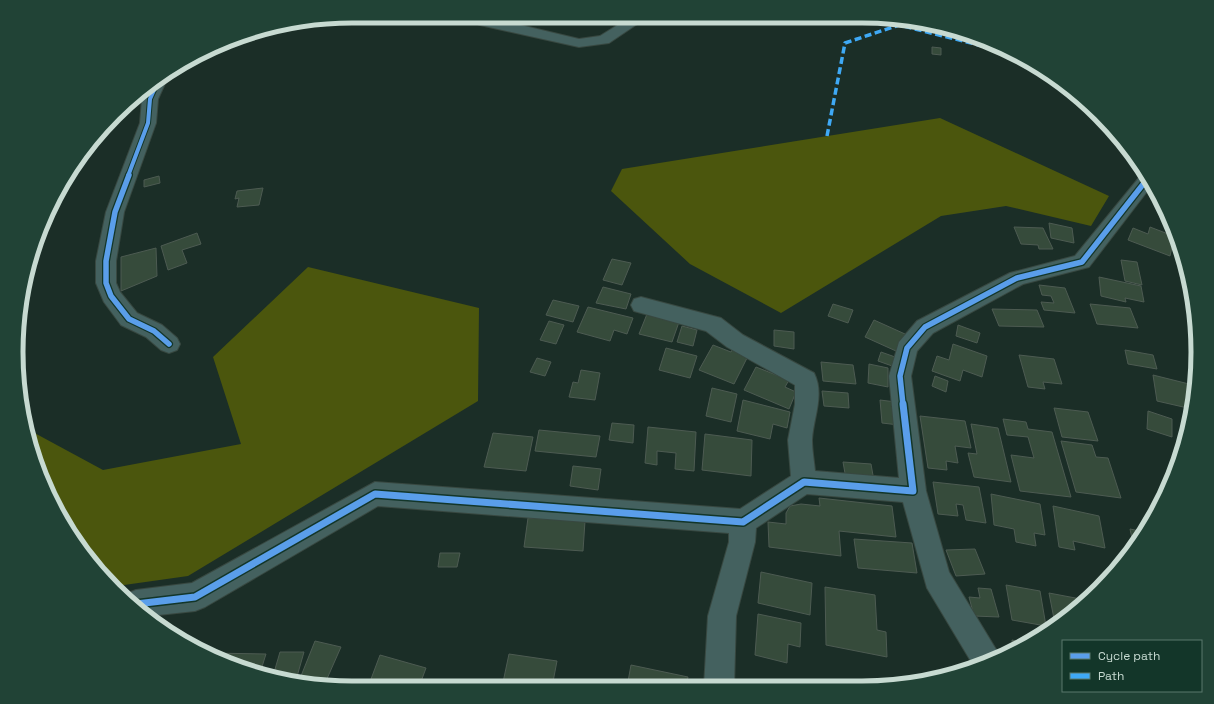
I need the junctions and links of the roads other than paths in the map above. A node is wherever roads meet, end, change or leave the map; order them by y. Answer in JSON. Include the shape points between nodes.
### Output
{"nodes":[{"id":1,"x":489,"y":23,"type":"edge"},
{"id":2,"x":631,"y":23,"type":"edge"},
{"id":3,"x":154,"y":89,"type":"edge"},
{"id":4,"x":1144,"y":183,"type":"edge"},
{"id":5,"x":641,"y":306,"type":"dead end"},
{"id":6,"x":169,"y":344,"type":"dead end"},
{"id":7,"x":804,"y":482,"type":"junction"},
{"id":8,"x":913,"y":491,"type":"junction"},
{"id":9,"x":743,"y":522,"type":"junction"},
{"id":10,"x":140,"y":603,"type":"edge"},
{"id":11,"x":985,"y":657,"type":"edge"},
{"id":12,"x":719,"y":681,"type":"edge"}],
"edges":[{"from":1,"to":2,"type":"street","via":[[579,43],[604,40]]},
{"from":3,"to":6,"type":"street","via":[[150,99],[148,123],[115,212],[106,261],[106,283],[111,296],[129,319],[154,331]]},
{"from":4,"to":8,"type":"street","via":[[1082,262],[1017,278],[924,327],[907,348],[900,376]]},
{"from":5,"to":7,"type":"street","via":[[713,324],[735,341],[806,380],[807,404],[800,440]]},
{"from":7,"to":8,"type":"street"},
{"from":7,"to":9,"type":"street"},
{"from":8,"to":11,"type":"street","via":[[937,578]]},
{"from":9,"to":10,"type":"street","via":[[375,494],[195,597]]},
{"from":9,"to":12,"type":"street","via":[[742,542],[722,616]]}]}
